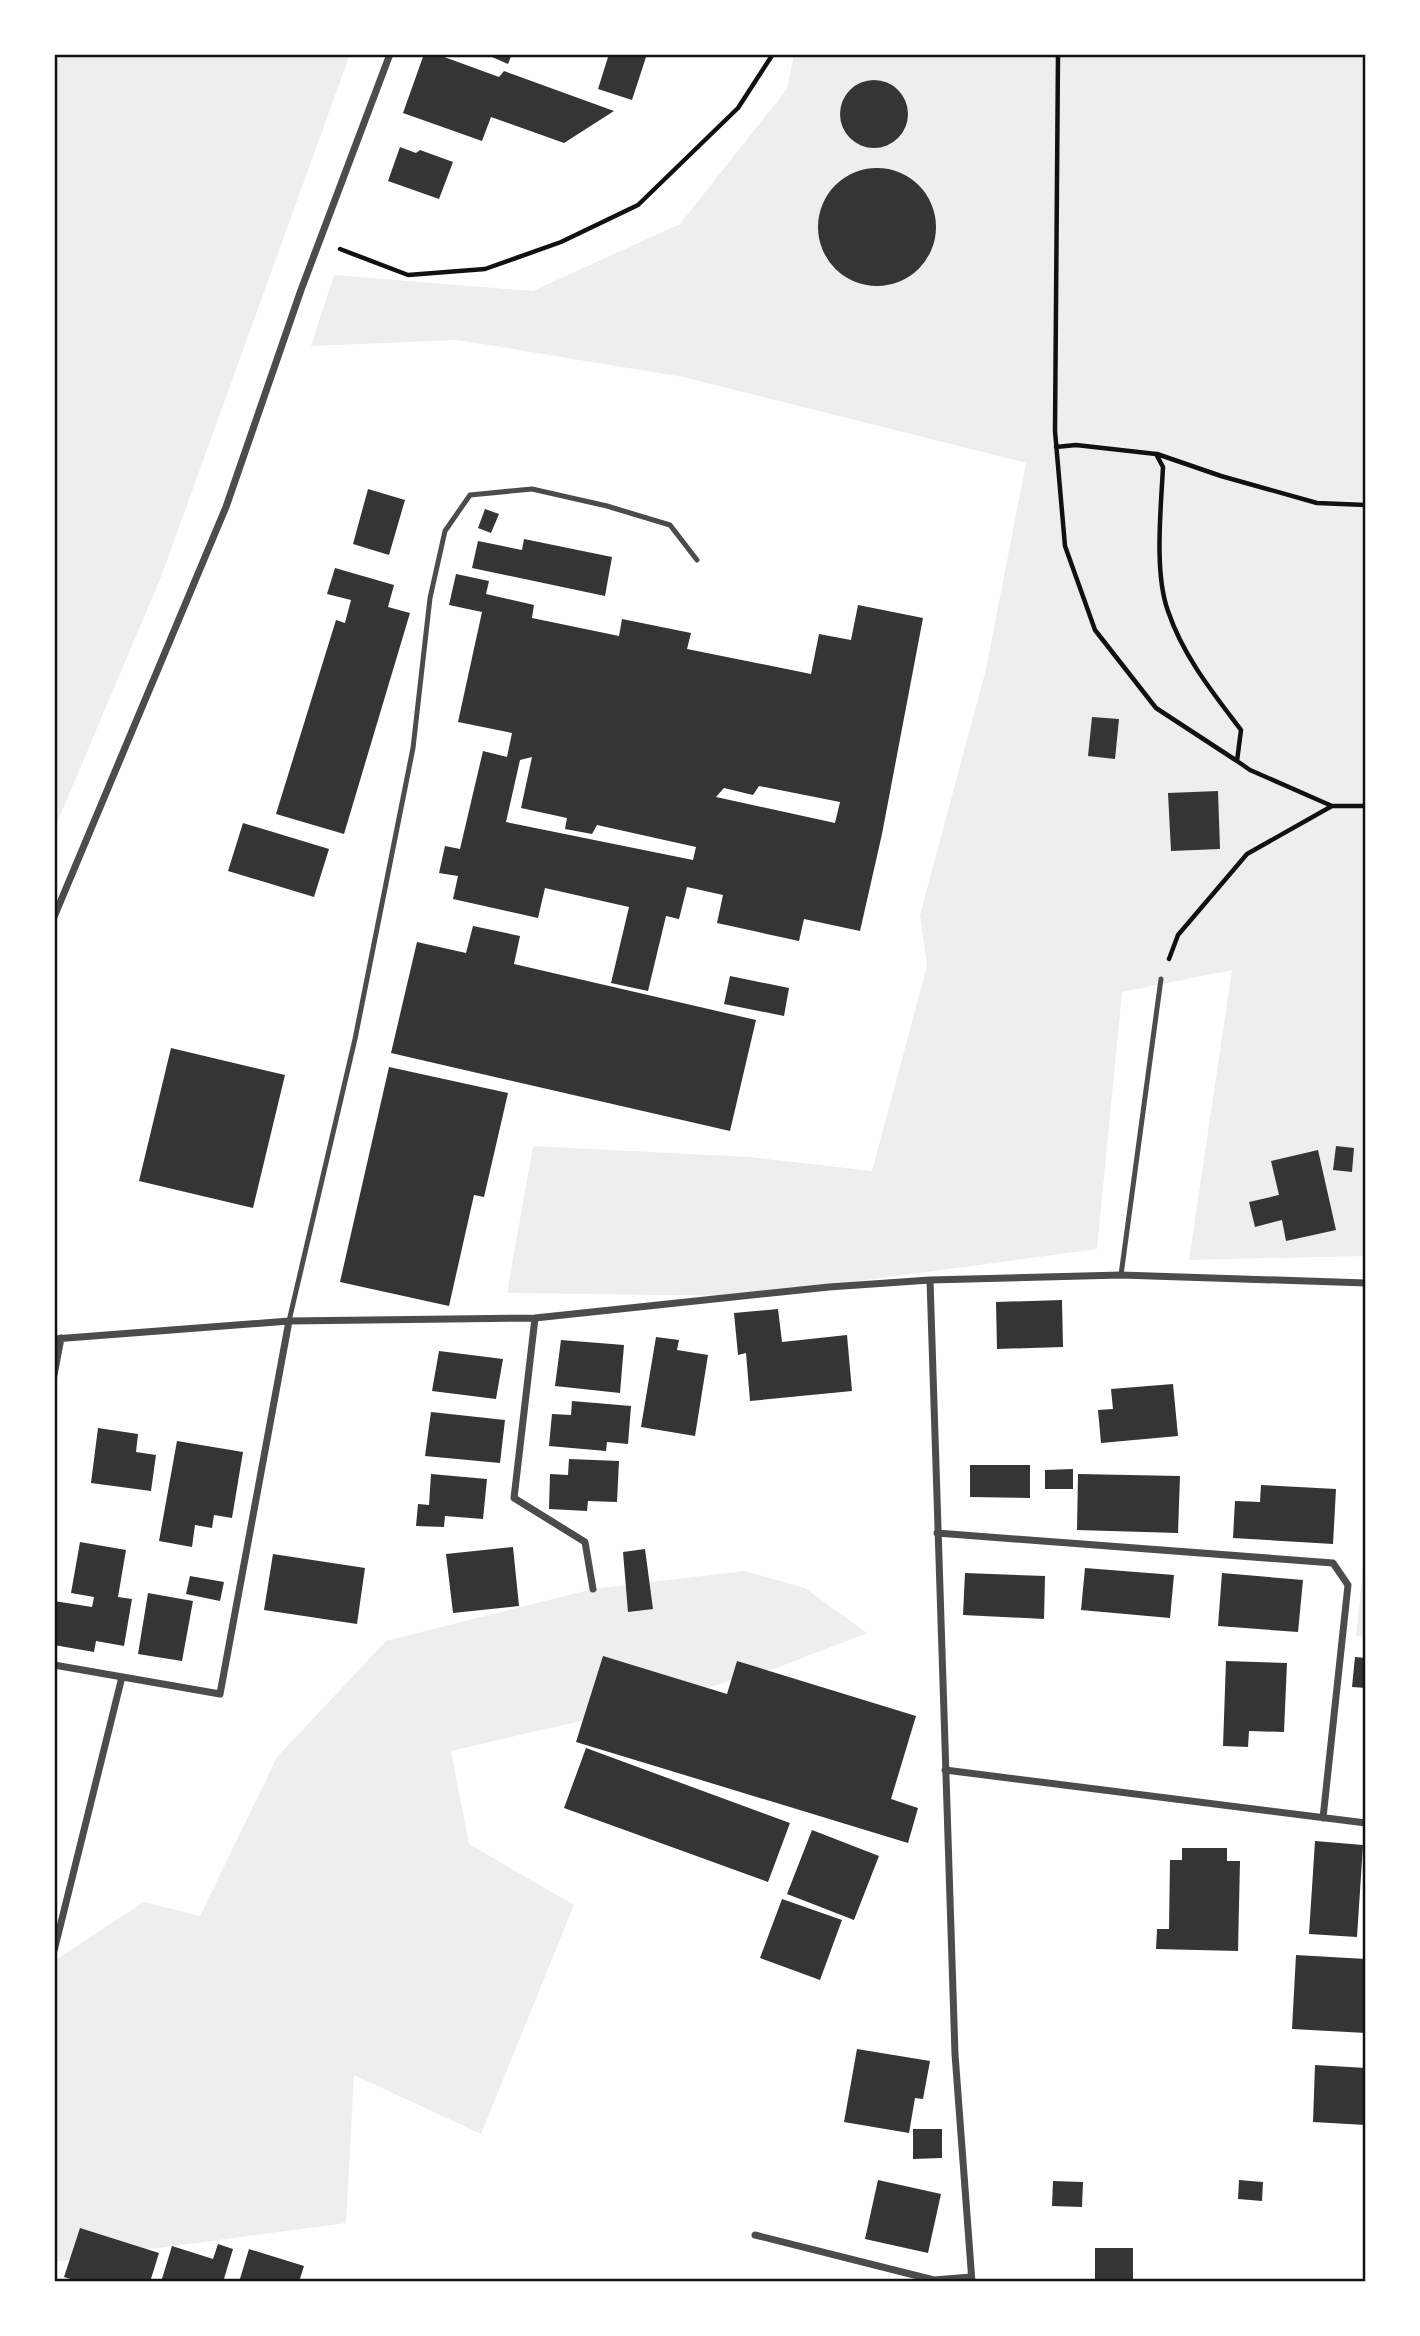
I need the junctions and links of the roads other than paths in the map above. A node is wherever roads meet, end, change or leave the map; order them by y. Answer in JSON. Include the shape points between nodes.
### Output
{"nodes":[{"id":1,"x":390,"y":54,"type":"edge"},
{"id":2,"x":697,"y":560,"type":"dead end"},
{"id":3,"x":54,"y":917,"type":"edge"},
{"id":4,"x":1161,"y":979,"type":"road end"},
{"id":5,"x":1121,"y":1275,"type":"junction"},
{"id":6,"x":930,"y":1280,"type":"junction"},
{"id":7,"x":1366,"y":1283,"type":"edge"},
{"id":8,"x":535,"y":1318,"type":"junction"},
{"id":9,"x":289,"y":1321,"type":"junction"},
{"id":10,"x":57,"y":1339,"type":"edge"},
{"id":11,"x":54,"y":1375,"type":"edge"},
{"id":12,"x":937,"y":1533,"type":"junction"},
{"id":13,"x":593,"y":1589,"type":"dead end"},
{"id":14,"x":54,"y":1665,"type":"edge"},
{"id":15,"x":122,"y":1677,"type":"junction"},
{"id":16,"x":945,"y":1769,"type":"junction"},
{"id":17,"x":1324,"y":1818,"type":"junction"},
{"id":18,"x":1366,"y":1824,"type":"edge"},
{"id":19,"x":54,"y":1951,"type":"edge"},
{"id":20,"x":755,"y":2235,"type":"dead end"},
{"id":21,"x":972,"y":2279,"type":"edge"}],
"edges":[{"from":1,"to":3,"type":"street","via":[[226,507]]},
{"from":2,"to":9,"type":"lane","via":[[670,525],[532,489],[470,495],[445,531],[430,598],[413,748],[355,1039]]},
{"from":4,"to":5,"type":"lane"},
{"from":5,"to":6,"type":"street"},
{"from":5,"to":7,"type":"street"},
{"from":6,"to":8,"type":"street"},
{"from":6,"to":12,"type":"street"},
{"from":8,"to":9,"type":"street"},
{"from":8,"to":13,"type":"street","via":[[514,1498],[585,1542]]},
{"from":9,"to":10,"type":"street"},
{"from":9,"to":15,"type":"street","via":[[220,1694]]},
{"from":10,"to":11,"type":"street"},
{"from":12,"to":16,"type":"street"},
{"from":12,"to":17,"type":"street","via":[[1333,1563],[1349,1585]]},
{"from":14,"to":15,"type":"street"},
{"from":15,"to":19,"type":"street"},
{"from":16,"to":17,"type":"street"},
{"from":16,"to":21,"type":"street","via":[[955,2054]]},
{"from":17,"to":18,"type":"street"},
{"from":20,"to":21,"type":"street","via":[[934,2280]]}]}
